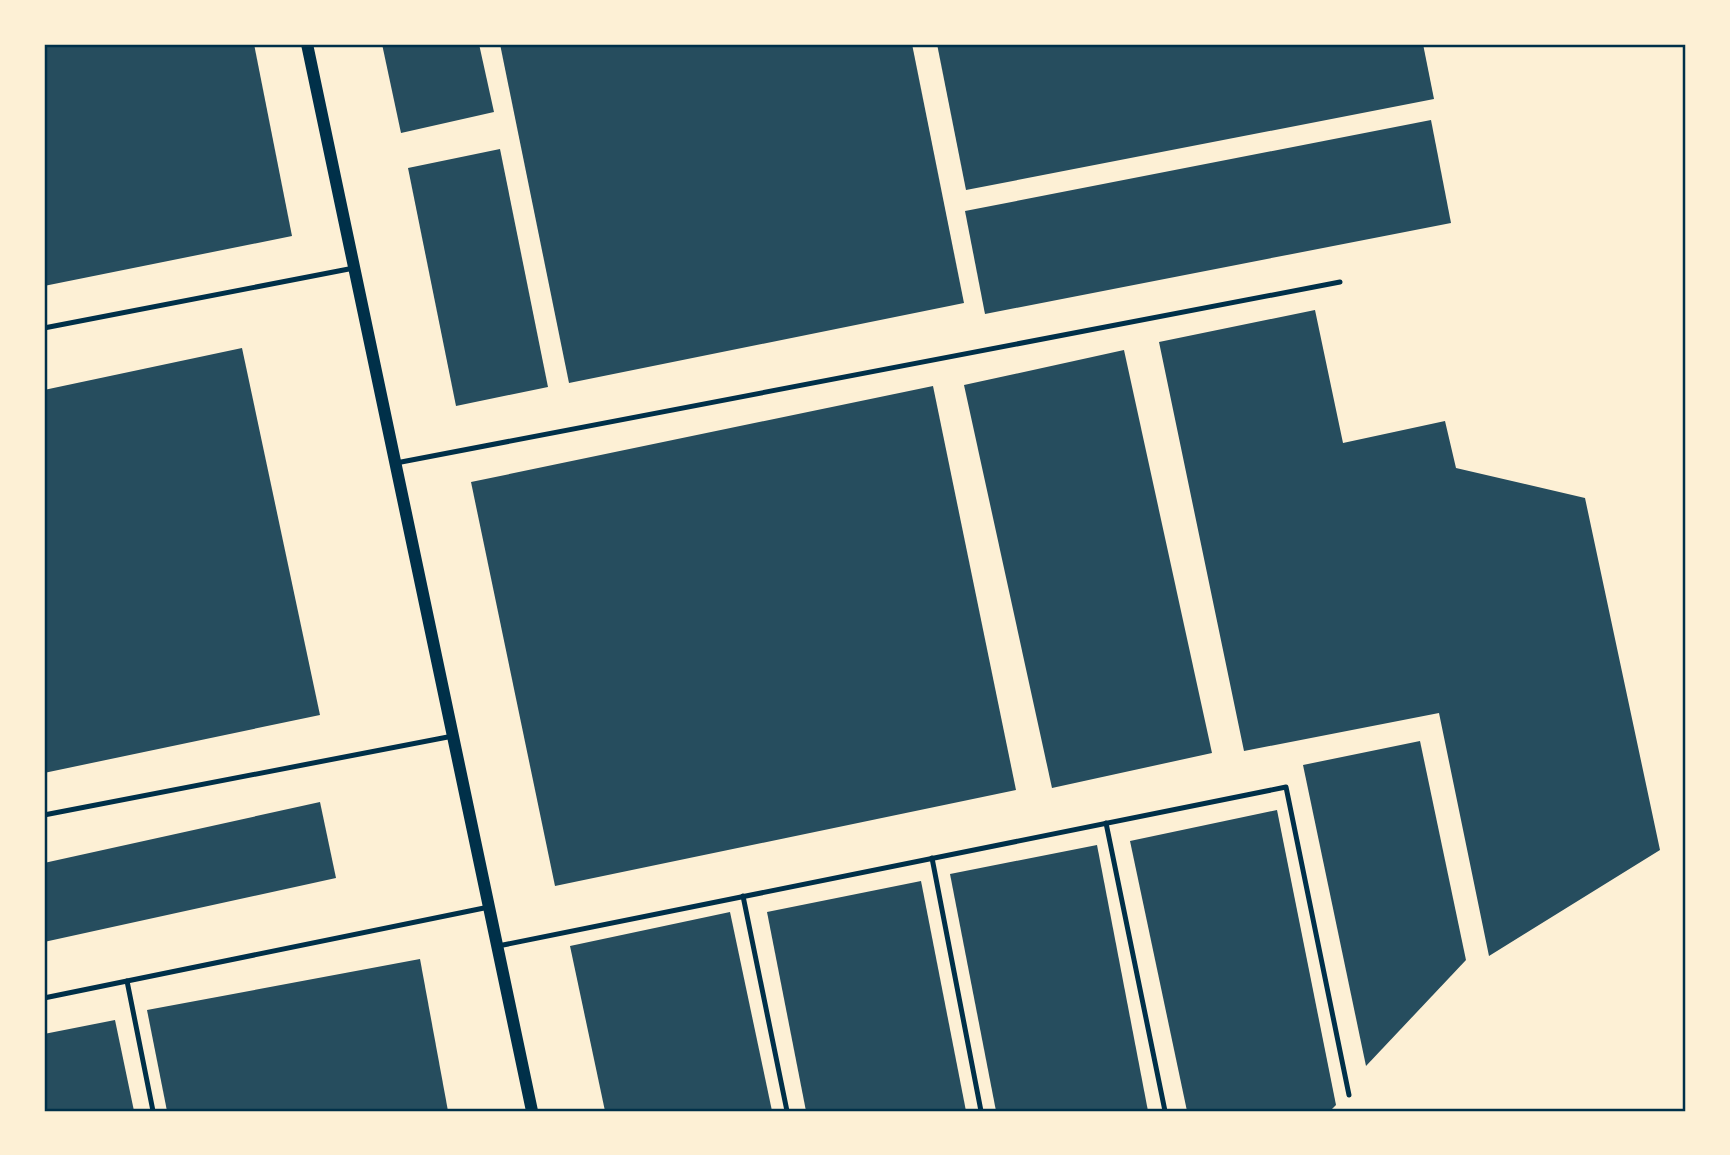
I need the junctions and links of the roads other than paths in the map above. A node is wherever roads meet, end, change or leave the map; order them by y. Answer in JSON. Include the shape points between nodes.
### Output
{"nodes":[{"id":1,"x":307,"y":44,"type":"edge"},
{"id":2,"x":354,"y":268,"type":"junction"},
{"id":3,"x":1340,"y":282,"type":"dead end"},
{"id":4,"x":44,"y":328,"type":"edge"},
{"id":5,"x":396,"y":463,"type":"junction"},
{"id":6,"x":453,"y":736,"type":"junction"},
{"id":7,"x":44,"y":815,"type":"edge"},
{"id":8,"x":1106,"y":823,"type":"junction"},
{"id":9,"x":932,"y":858,"type":"junction"},
{"id":10,"x":743,"y":896,"type":"junction"},
{"id":11,"x":489,"y":906,"type":"junction"},
{"id":12,"x":498,"y":946,"type":"junction"},
{"id":13,"x":127,"y":981,"type":"junction"},
{"id":14,"x":44,"y":998,"type":"edge"},
{"id":15,"x":1349,"y":1096,"type":"dead end"},
{"id":16,"x":153,"y":1111,"type":"edge"},
{"id":17,"x":532,"y":1111,"type":"edge"},
{"id":18,"x":788,"y":1111,"type":"edge"},
{"id":19,"x":981,"y":1111,"type":"edge"},
{"id":20,"x":1165,"y":1111,"type":"edge"}],
"edges":[{"from":1,"to":2,"type":"street"},
{"from":2,"to":4,"type":"lane"},
{"from":2,"to":5,"type":"street"},
{"from":3,"to":5,"type":"lane"},
{"from":5,"to":6,"type":"street"},
{"from":6,"to":7,"type":"lane"},
{"from":6,"to":11,"type":"street"},
{"from":8,"to":9,"type":"lane"},
{"from":8,"to":15,"type":"lane","via":[[1286,787]]},
{"from":8,"to":20,"type":"lane"},
{"from":9,"to":10,"type":"lane"},
{"from":9,"to":19,"type":"lane"},
{"from":10,"to":12,"type":"lane"},
{"from":10,"to":18,"type":"lane"},
{"from":11,"to":12,"type":"street"},
{"from":11,"to":13,"type":"lane"},
{"from":12,"to":17,"type":"street"},
{"from":13,"to":14,"type":"lane"},
{"from":13,"to":16,"type":"lane"}]}
